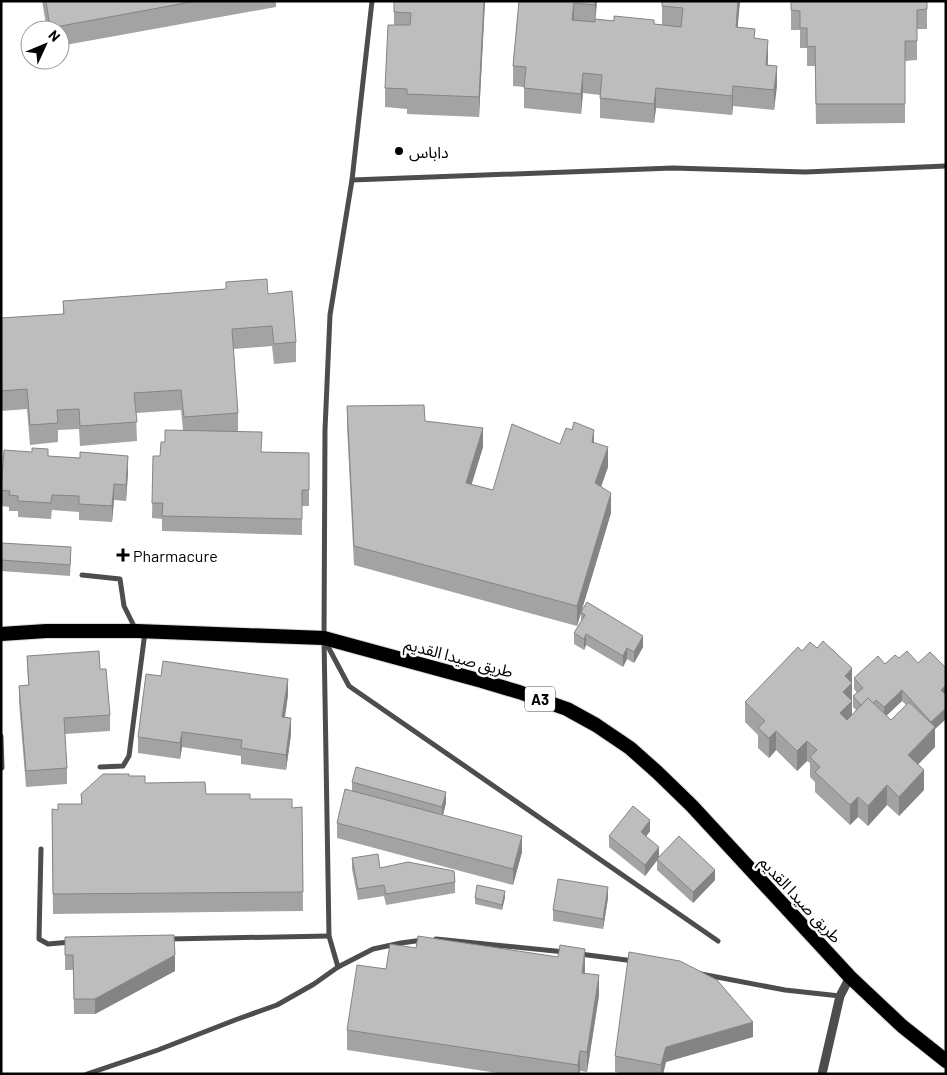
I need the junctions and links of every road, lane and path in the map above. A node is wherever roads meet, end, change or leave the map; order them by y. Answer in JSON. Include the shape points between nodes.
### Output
{"nodes":[{"id":1,"x":372,"y":1,"type":"edge"},
{"id":2,"x":946,"y":166,"type":"edge"},
{"id":3,"x":352,"y":180,"type":"junction"},
{"id":4,"x":82,"y":575,"type":"dead end"},
{"id":5,"x":141,"y":631,"type":"junction"},
{"id":6,"x":1,"y":634,"type":"edge"},
{"id":7,"x":324,"y":638,"type":"junction"},
{"id":8,"x":1,"y":736,"type":"edge"},
{"id":9,"x":100,"y":767,"type":"dead end"},
{"id":10,"x":2,"y":768,"type":"edge"},
{"id":11,"x":41,"y":849,"type":"dead end"},
{"id":12,"x":329,"y":936,"type":"junction"},
{"id":13,"x":168,"y":939,"type":"edge"},
{"id":14,"x":718,"y":941,"type":"dead end"},
{"id":15,"x":74,"y":942,"type":"edge"},
{"id":16,"x":568,"y":953,"type":"edge"},
{"id":17,"x":577,"y":954,"type":"edge"},
{"id":18,"x":644,"y":963,"type":"edge"},
{"id":19,"x":338,"y":966,"type":"junction"},
{"id":20,"x":691,"y":972,"type":"edge"},
{"id":21,"x":850,"y":977,"type":"junction"},
{"id":22,"x":840,"y":996,"type":"junction"},
{"id":23,"x":946,"y":1061,"type":"edge"},
{"id":24,"x":94,"y":1072,"type":"edge"},
{"id":25,"x":87,"y":1074,"type":"edge"},
{"id":26,"x":822,"y":1074,"type":"edge"}],
"edges":[{"from":1,"to":3,"type":"street"},
{"from":2,"to":3,"type":"street","via":[[805,172],[673,168]]},
{"from":3,"to":7,"type":"street","via":[[330,315],[325,430]]},
{"from":4,"to":5,"type":"street","via":[[120,579],[124,606]]},
{"from":5,"to":6,"type":"highway","name":"طريق صيدا القديم","number":"A3"},
{"from":5,"to":7,"type":"highway","name":"طريق صيدا القديم","number":"A3"},
{"from":5,"to":9,"type":"street","via":[[129,756],[123,766]]},
{"from":7,"to":12,"type":"street"},
{"from":7,"to":14,"type":"street","via":[[349,686]]},
{"from":7,"to":21,"type":"highway","name":"طريق صيدا القديم","number":"A3","via":[[519,692],[567,709],[596,725],[630,748],[692,806]]},
{"from":8,"to":10,"type":"street"},
{"from":11,"to":15,"type":"street","via":[[39,939],[48,944]]},
{"from":12,"to":13,"type":"street"},
{"from":12,"to":19,"type":"street"},
{"from":16,"to":19,"type":"street","via":[[433,939],[373,949]]},
{"from":17,"to":18,"type":"street"},
{"from":19,"to":24,"type":"street","via":[[278,1005]]},
{"from":20,"to":22,"type":"street","via":[[785,990]]},
{"from":21,"to":22,"type":"street"},
{"from":21,"to":23,"type":"highway","name":"طريق صيدا القديم","number":"A3","via":[[902,1026]]},
{"from":22,"to":26,"type":"street"},
{"from":24,"to":25,"type":"street"}]}
